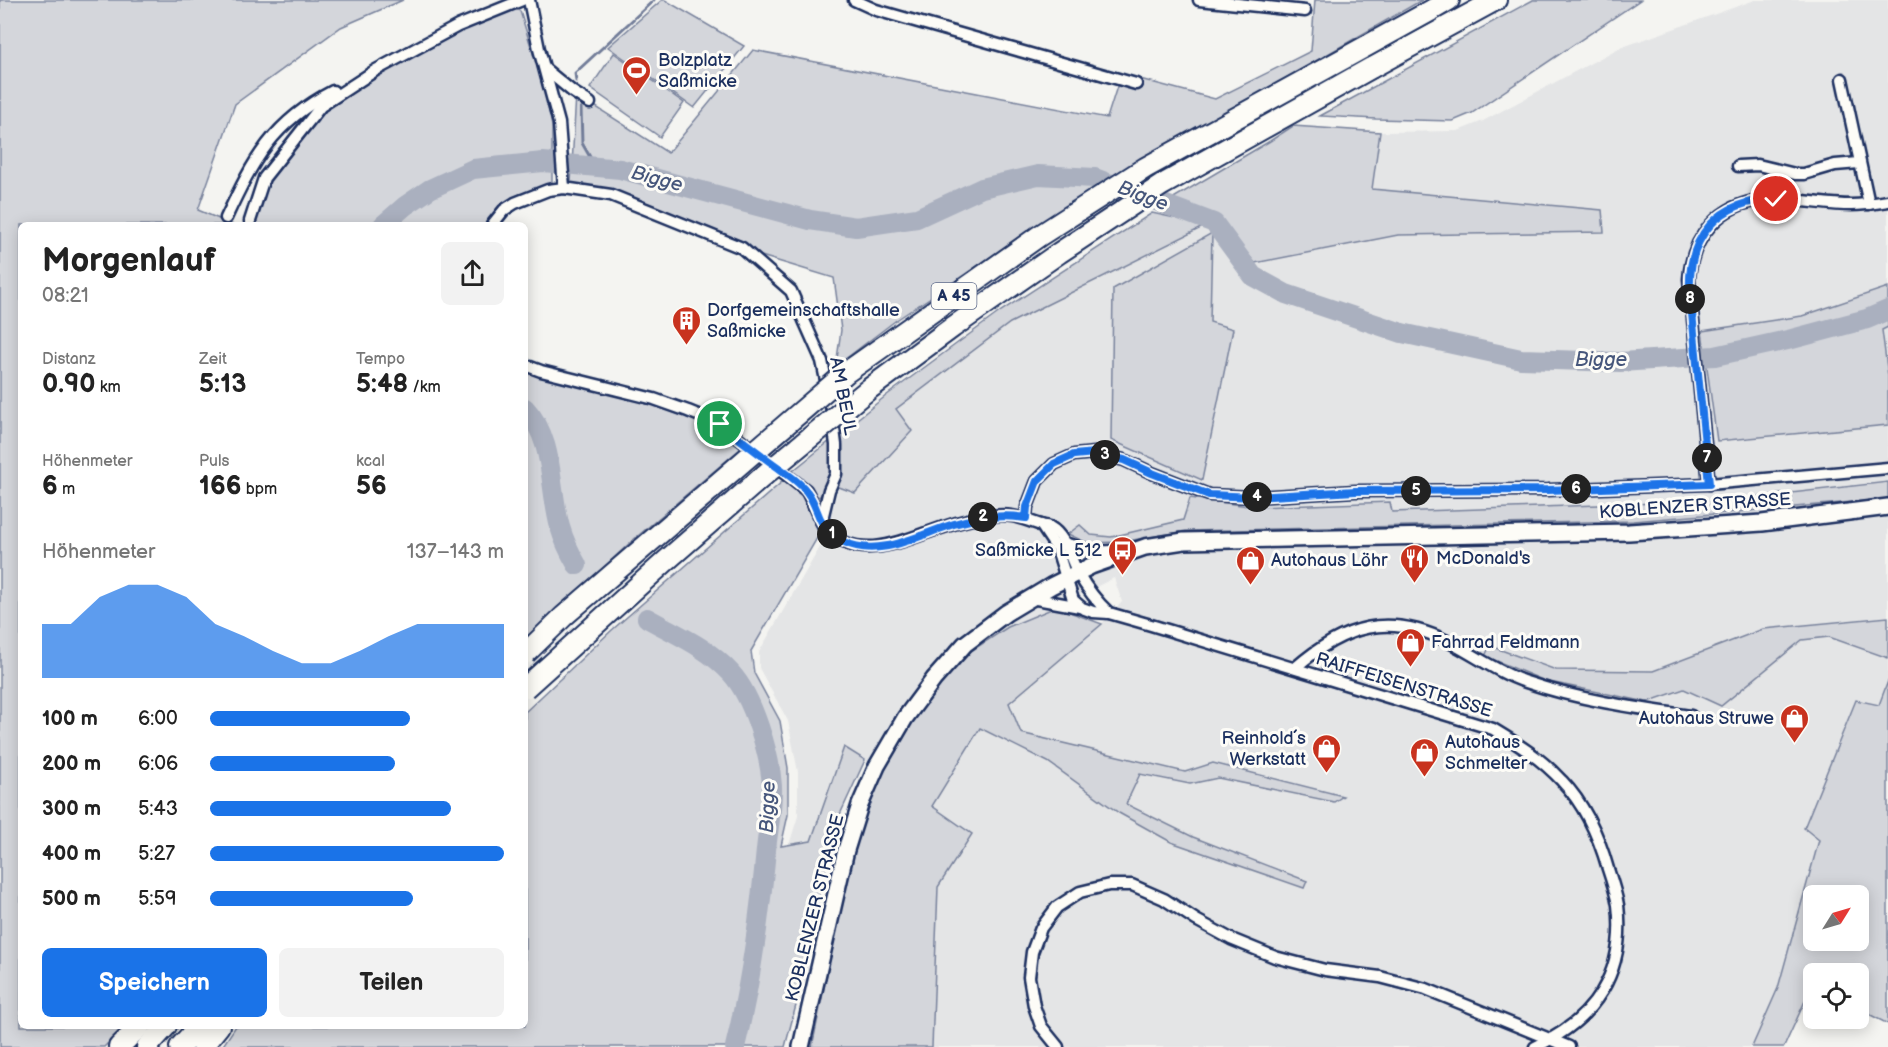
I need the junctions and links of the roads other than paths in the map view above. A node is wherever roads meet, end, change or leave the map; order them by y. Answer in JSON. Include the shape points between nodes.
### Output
{"nodes":[{"id":1,"x":522,"y":0,"type":"edge"},
{"id":2,"x":529,"y":0,"type":"edge"},
{"id":3,"x":854,"y":0,"type":"edge"},
{"id":4,"x":1199,"y":0,"type":"edge"},
{"id":5,"x":1496,"y":0,"type":"edge"},
{"id":6,"x":1223,"y":2,"type":"edge"},
{"id":7,"x":1441,"y":5,"type":"edge"},
{"id":8,"x":1305,"y":11,"type":"dead end"},
{"id":9,"x":545,"y":69,"type":"junction"},
{"id":10,"x":376,"y":70,"type":"junction"},
{"id":11,"x":1842,"y":79,"type":"dead end"},
{"id":12,"x":1136,"y":84,"type":"dead end"},
{"id":13,"x":590,"y":103,"type":"dead end"},
{"id":14,"x":1859,"y":163,"type":"junction"},
{"id":15,"x":1738,"y":166,"type":"dead end"},
{"id":16,"x":564,"y":188,"type":"junction"},
{"id":17,"x":1888,"y":201,"type":"edge"},
{"id":18,"x":1869,"y":204,"type":"junction"},
{"id":19,"x":226,"y":218,"type":"dead end"},
{"id":20,"x":250,"y":221,"type":"dead end"},
{"id":21,"x":494,"y":222,"type":"edge"},
{"id":22,"x":528,"y":366,"type":"edge"},
{"id":23,"x":1888,"y":468,"type":"edge"},
{"id":24,"x":1709,"y":484,"type":"junction"},
{"id":25,"x":1888,"y":507,"type":"edge"},
{"id":26,"x":1026,"y":518,"type":"junction"},
{"id":27,"x":1041,"y":525,"type":"junction"},
{"id":28,"x":825,"y":528,"type":"junction"},
{"id":29,"x":1064,"y":543,"type":"junction"},
{"id":30,"x":1145,"y":547,"type":"junction"},
{"id":31,"x":1072,"y":576,"type":"junction"},
{"id":32,"x":1030,"y":598,"type":"junction"},
{"id":33,"x":1082,"y":608,"type":"junction"},
{"id":34,"x":1109,"y":613,"type":"junction"},
{"id":35,"x":528,"y":651,"type":"edge"},
{"id":36,"x":1295,"y":668,"type":"junction"},
{"id":37,"x":528,"y":685,"type":"edge"},
{"id":38,"x":1691,"y":716,"type":"dead end"},
{"id":39,"x":137,"y":1029,"type":"edge"},
{"id":40,"x":163,"y":1029,"type":"edge"},
{"id":41,"x":196,"y":1029,"type":"edge"},
{"id":42,"x":217,"y":1029,"type":"edge"},
{"id":43,"x":1551,"y":1040,"type":"junction"},
{"id":44,"x":119,"y":1047,"type":"edge"},
{"id":45,"x":147,"y":1047,"type":"edge"},
{"id":46,"x":180,"y":1047,"type":"edge"},
{"id":47,"x":202,"y":1047,"type":"edge"},
{"id":48,"x":801,"y":1047,"type":"edge"},
{"id":49,"x":1058,"y":1047,"type":"edge"},
{"id":50,"x":1535,"y":1047,"type":"edge"},
{"id":51,"x":1569,"y":1047,"type":"edge"}],
"edges":[{"from":1,"to":10,"type":"street","via":[[458,26]]},
{"from":2,"to":9,"type":"street"},
{"from":3,"to":12,"type":"street","via":[[876,10]]},
{"from":4,"to":6,"type":"street"},
{"from":5,"to":37,"type":"highway","number":"A 45","bridge":true,"via":[[1162,185],[953,327],[869,389],[768,472]]},
{"from":6,"to":8,"type":"street"},
{"from":7,"to":35,"type":"highway","number":"A 45","bridge":true,"via":[[1145,168],[1039,236],[856,365]]},
{"from":9,"to":13,"type":"street"},
{"from":9,"to":16,"type":"street","via":[[559,123]]},
{"from":10,"to":19,"type":"street","via":[[317,99],[275,133],[257,157]]},
{"from":10,"to":20,"type":"street","via":[[321,106],[301,129],[264,178]]},
{"from":11,"to":14,"type":"street"},
{"from":14,"to":15,"type":"street","via":[[1804,174],[1758,165]]},
{"from":14,"to":18,"type":"street"},
{"from":16,"to":21,"type":"street","name":"AM BEUL","via":[[515,203]]},
{"from":16,"to":28,"type":"street","name":"AM BEUL","via":[[610,195],[742,248],[791,291],[822,361],[831,405],[836,474],[825,507]]},
{"from":17,"to":18,"type":"street"},
{"from":18,"to":24,"type":"street","via":[[1765,199],[1727,212],[1710,225],[1698,242],[1689,279]]},
{"from":22,"to":28,"type":"street","via":[[654,399],[720,424],[806,490]]},
{"from":23,"to":24,"type":"street"},
{"from":24,"to":26,"type":"street","via":[[1209,495],[1124,460],[1095,453],[1074,455],[1054,464],[1037,481]]},
{"from":25,"to":30,"type":"main road","name":"KOBLENZER STRASSE","via":[[1762,523],[1629,532],[1210,540]]},
{"from":26,"to":27,"type":"street"},
{"from":26,"to":28,"type":"street","via":[[1009,515],[976,519],[892,546],[869,548],[843,542]]},
{"from":27,"to":29,"type":"street","via":[[1050,527]]},
{"from":27,"to":31,"type":"street"},
{"from":29,"to":30,"type":"street","via":[[1096,552]]},
{"from":29,"to":31,"type":"street"},
{"from":30,"to":31,"type":"main road","name":"KOBLENZER STRASSE"},
{"from":31,"to":32,"type":"main road","name":"KOBLENZER STRASSE"},
{"from":31,"to":33,"type":"street","via":[[1073,600]]},
{"from":31,"to":34,"type":"street"},
{"from":32,"to":33,"type":"street","name":"RAIFFEISENSTRASSE"},
{"from":32,"to":48,"type":"main road","name":"KOBLENZER STRASSE","via":[[965,644],[905,718],[877,766],[846,850]]},
{"from":33,"to":34,"type":"street","name":"RAIFFEISENSTRASSE"},
{"from":34,"to":36,"type":"street","name":"RAIFFEISENSTRASSE"},
{"from":36,"to":38,"type":"street","via":[[1338,636],[1365,627],[1417,628],[1524,682]]},
{"from":36,"to":43,"type":"street","name":"RAIFFEISENSTRASSE","via":[[1493,729],[1529,750],[1583,807],[1600,843],[1618,903],[1620,933],[1607,984],[1579,1021]]},
{"from":39,"to":44,"type":"highway"},
{"from":40,"to":45,"type":"highway"},
{"from":41,"to":46,"type":"highway"},
{"from":42,"to":47,"type":"highway"},
{"from":43,"to":49,"type":"street","via":[[1426,989],[1275,957],[1231,939],[1164,899],[1132,885],[1109,885],[1080,892],[1057,907],[1041,928],[1032,952],[1029,977],[1034,1006],[1041,1026]]},
{"from":43,"to":50,"type":"street","name":"RAIFFEISENSTRASSE"},
{"from":43,"to":51,"type":"street"}]}
